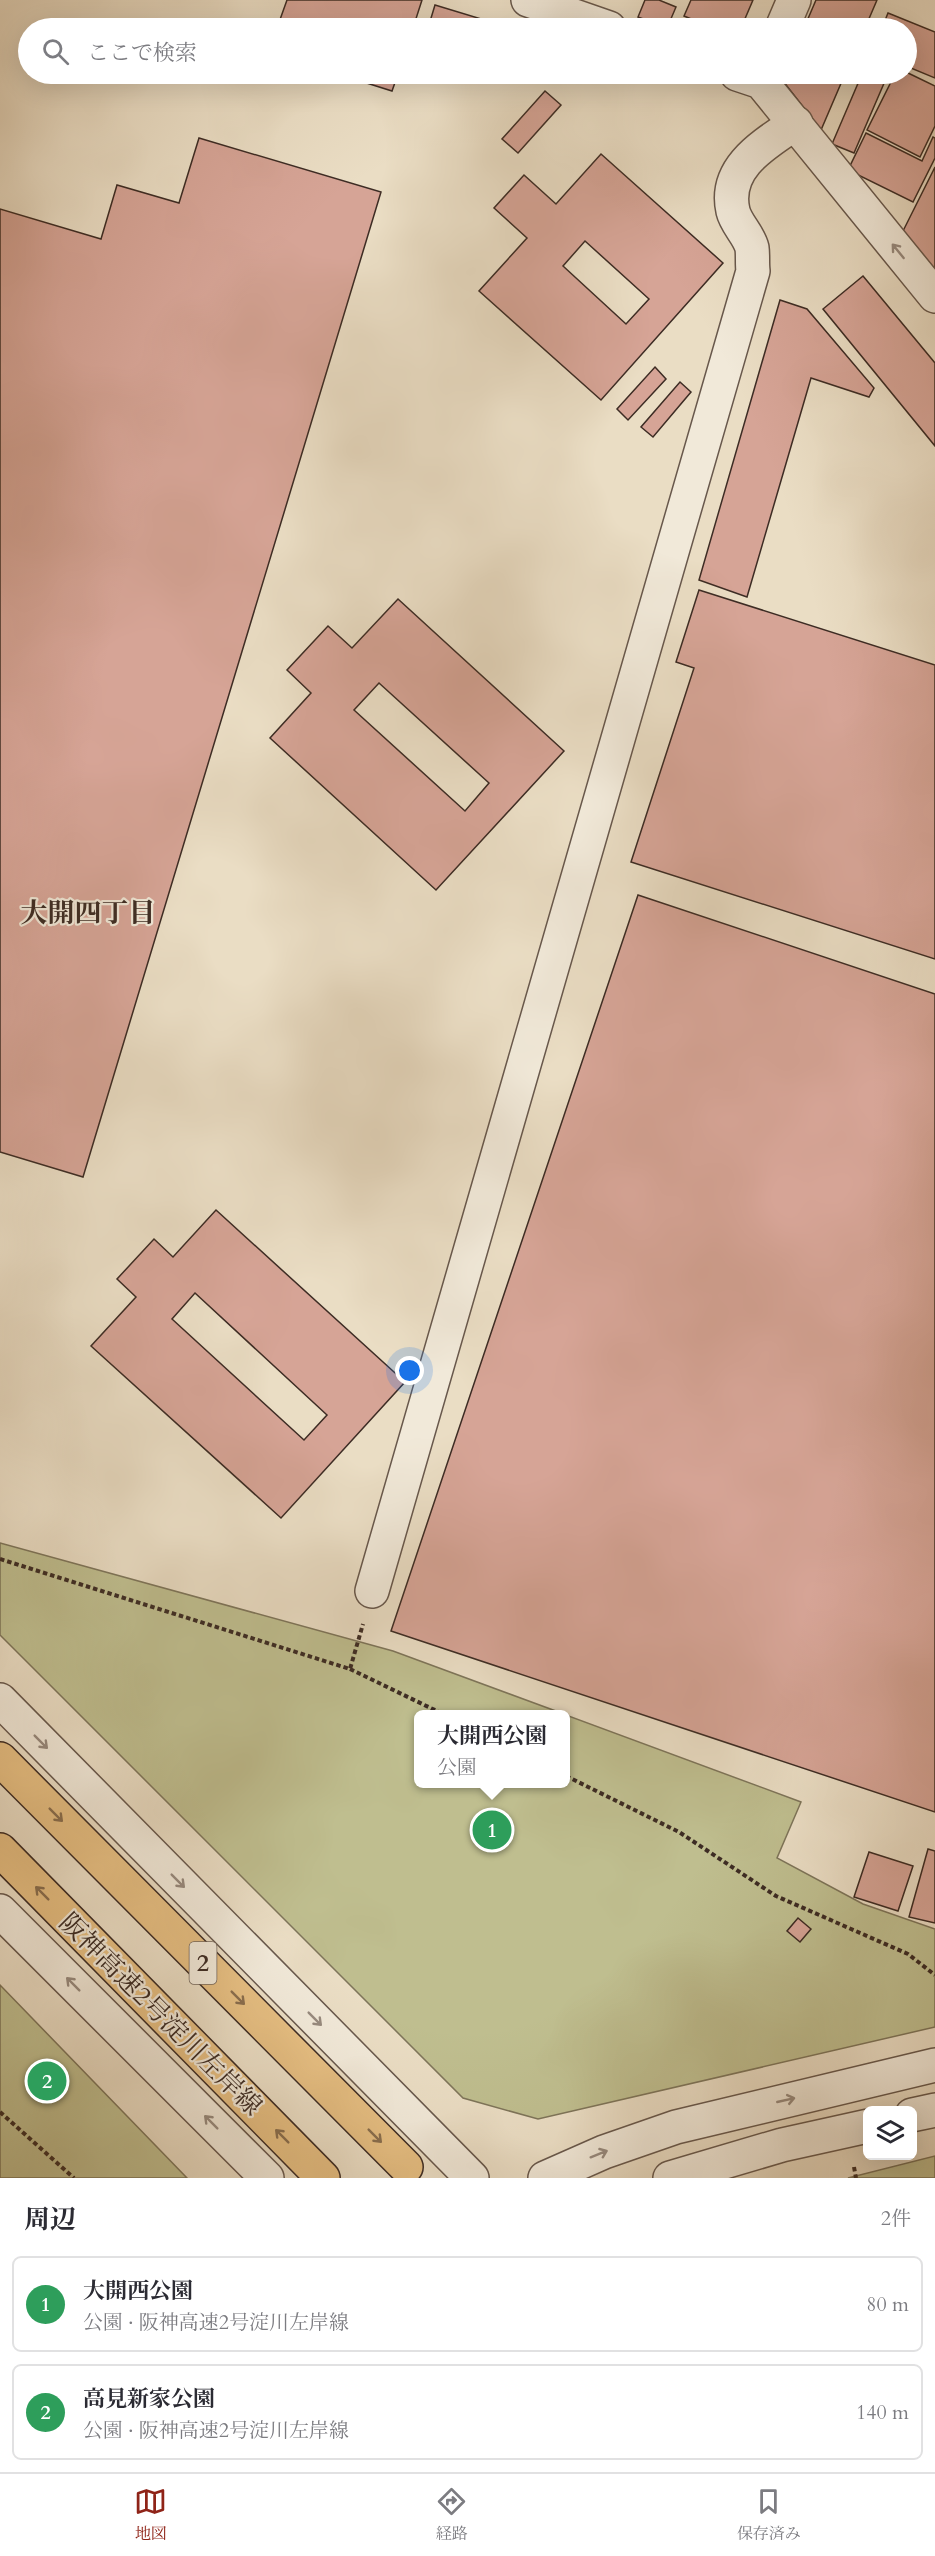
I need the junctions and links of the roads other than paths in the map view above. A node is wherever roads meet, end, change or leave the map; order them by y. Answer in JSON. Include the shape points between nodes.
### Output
{"nodes":[{"id":1,"x":528,"y":0,"type":"edge"},
{"id":2,"x":794,"y":0,"type":"edge"},
{"id":3,"x":580,"y":18,"type":"edge"},
{"id":4,"x":786,"y":18,"type":"edge"},
{"id":5,"x":761,"y":84,"type":"edge"},
{"id":6,"x":796,"y":123,"type":"junction"},
{"id":7,"x":935,"y":296,"type":"edge"},
{"id":8,"x":372,"y":1591,"type":"road end"},
{"id":9,"x":0,"y":1700,"type":"edge"},
{"id":10,"x":0,"y":1759,"type":"edge"},
{"id":11,"x":0,"y":1850,"type":"edge"},
{"id":12,"x":0,"y":1911,"type":"edge"},
{"id":13,"x":935,"y":2065,"type":"edge"},
{"id":14,"x":935,"y":2110,"type":"edge"},
{"id":15,"x":917,"y":2114,"type":"edge"},
{"id":16,"x":863,"y":2127,"type":"edge"},
{"id":17,"x":406,"y":2167,"type":"dead end"},
{"id":18,"x":267,"y":2178,"type":"edge"},
{"id":19,"x":323,"y":2178,"type":"edge"},
{"id":20,"x":472,"y":2178,"type":"edge"},
{"id":21,"x":545,"y":2178,"type":"edge"},
{"id":22,"x":670,"y":2178,"type":"edge"}],
"edges":[{"from":1,"to":3,"type":"street"},
{"from":2,"to":4,"type":"street"},
{"from":5,"to":6,"type":"street"},
{"from":7,"to":6,"type":"street","one_way":true},
{"from":6,"to":8,"type":"street","via":[[754,151],[738,172],[732,192],[733,212],[752,247],[753,271]]},
{"from":9,"to":20,"type":"street","one_way":true},
{"from":10,"to":17,"type":"highway","number":"2","one_way":true},
{"from":19,"to":11,"type":"highway","name":"阪神高速2号淀川左岸線","one_way":true},
{"from":18,"to":12,"type":"street","one_way":true},
{"from":21,"to":13,"type":"street","one_way":true,"via":[[676,2127]]},
{"from":14,"to":15,"type":"street"},
{"from":16,"to":22,"type":"street","via":[[759,2151]]}]}
